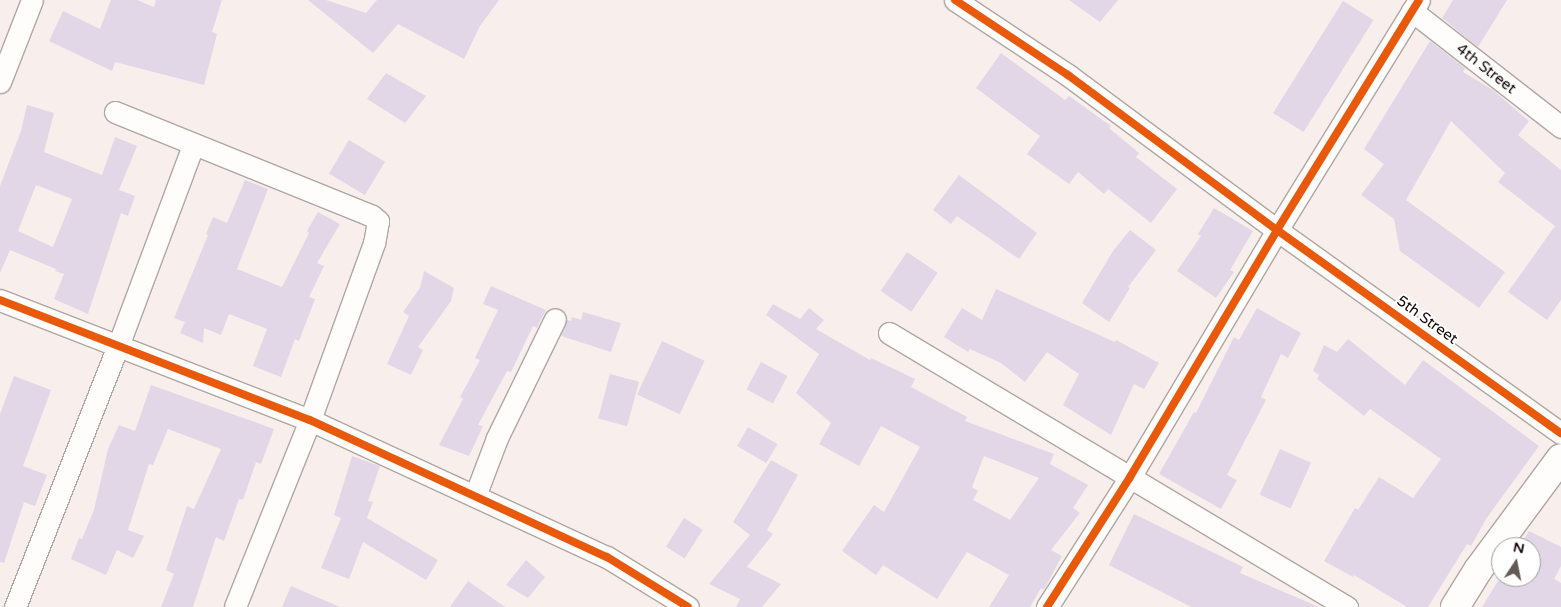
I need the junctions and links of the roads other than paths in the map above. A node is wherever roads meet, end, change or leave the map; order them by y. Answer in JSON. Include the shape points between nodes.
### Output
{"nodes":[{"id":1,"x":32,"y":0,"type":"edge"},
{"id":2,"x":955,"y":0,"type":"edge"},
{"id":3,"x":1415,"y":6,"type":"edge"},
{"id":4,"x":0,"y":82,"type":"edge"},
{"id":5,"x":115,"y":112,"type":"dead end"},
{"id":6,"x":1561,"y":127,"type":"edge"},
{"id":7,"x":193,"y":145,"type":"junction"},
{"id":8,"x":1277,"y":230,"type":"junction"},
{"id":9,"x":0,"y":300,"type":"edge"},
{"id":10,"x":555,"y":319,"type":"dead end"},
{"id":11,"x":889,"y":333,"type":"dead end"},
{"id":12,"x":118,"y":346,"type":"junction"},
{"id":13,"x":310,"y":420,"type":"junction"},
{"id":14,"x":1561,"y":433,"type":"edge"},
{"id":15,"x":1561,"y":458,"type":"edge"},
{"id":16,"x":1130,"y":477,"type":"junction"},
{"id":17,"x":474,"y":496,"type":"junction"},
{"id":18,"x":16,"y":607,"type":"edge"},
{"id":19,"x":235,"y":607,"type":"edge"},
{"id":20,"x":688,"y":607,"type":"edge"},
{"id":21,"x":1047,"y":607,"type":"edge"},
{"id":22,"x":1347,"y":607,"type":"edge"},
{"id":23,"x":1455,"y":607,"type":"edge"}],
"edges":[{"from":1,"to":4,"type":"street"},
{"from":2,"to":8,"type":"street","name":"5th Street","via":[[1068,75]]},
{"from":3,"to":6,"type":"street","name":"4th Street"},
{"from":3,"to":8,"type":"street"},
{"from":5,"to":7,"type":"street"},
{"from":7,"to":12,"type":"street"},
{"from":7,"to":13,"type":"street","via":[[378,221],[374,243]]},
{"from":8,"to":14,"type":"street","name":"5th Street"},
{"from":8,"to":16,"type":"street"},
{"from":9,"to":12,"type":"street"},
{"from":10,"to":17,"type":"street","via":[[497,438]]},
{"from":11,"to":16,"type":"street"},
{"from":12,"to":13,"type":"street"},
{"from":12,"to":18,"type":"street"},
{"from":13,"to":17,"type":"street"},
{"from":13,"to":19,"type":"street"},
{"from":15,"to":23,"type":"main road","via":[[1478,570]]},
{"from":16,"to":21,"type":"street"},
{"from":16,"to":22,"type":"street"},
{"from":17,"to":20,"type":"street","via":[[608,557]]}]}
